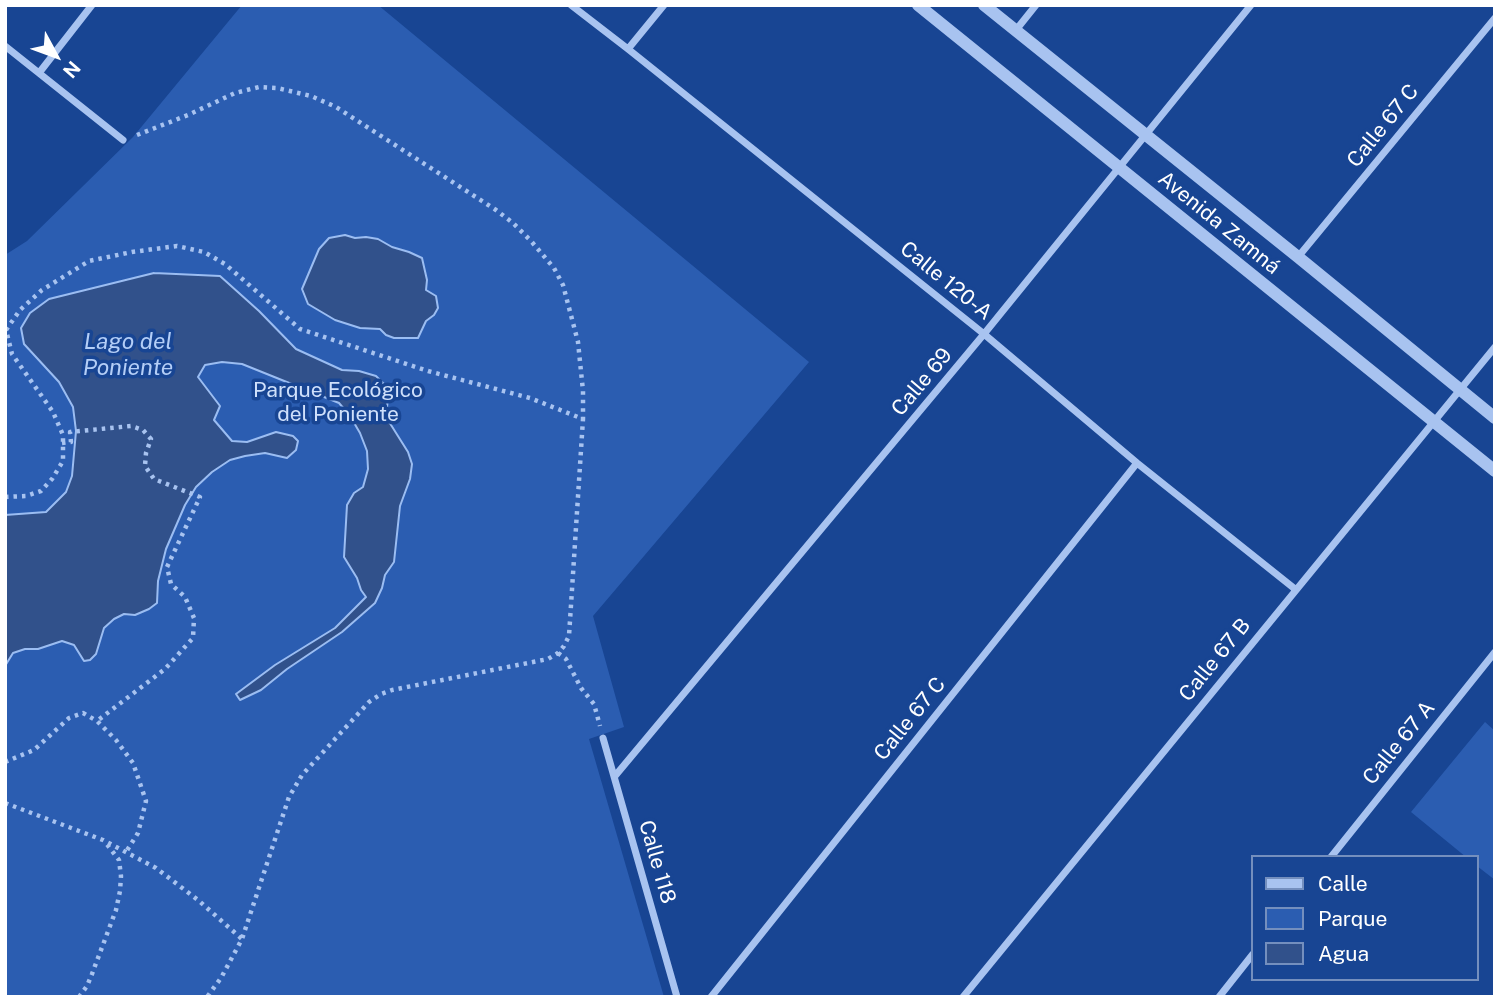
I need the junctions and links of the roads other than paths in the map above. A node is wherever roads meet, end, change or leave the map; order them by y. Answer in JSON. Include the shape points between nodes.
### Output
{"nodes":[{"id":1,"x":92,"y":5,"type":"edge"},
{"id":2,"x":571,"y":5,"type":"edge"},
{"id":3,"x":664,"y":5,"type":"edge"},
{"id":4,"x":918,"y":5,"type":"edge"},
{"id":5,"x":984,"y":5,"type":"edge"},
{"id":6,"x":1036,"y":5,"type":"edge"},
{"id":7,"x":1251,"y":5,"type":"edge"},
{"id":8,"x":1495,"y":18,"type":"edge"},
{"id":9,"x":1016,"y":30,"type":"junction"},
{"id":10,"x":5,"y":46,"type":"edge"},
{"id":11,"x":628,"y":48,"type":"junction"},
{"id":12,"x":39,"y":73,"type":"junction"},
{"id":13,"x":1145,"y":134,"type":"junction"},
{"id":14,"x":123,"y":140,"type":"road end"},
{"id":15,"x":1119,"y":166,"type":"junction"},
{"id":16,"x":1298,"y":257,"type":"junction"},
{"id":17,"x":984,"y":334,"type":"junction"},
{"id":18,"x":1495,"y":346,"type":"edge"},
{"id":19,"x":1460,"y":390,"type":"junction"},
{"id":20,"x":1495,"y":418,"type":"edge"},
{"id":21,"x":1433,"y":421,"type":"junction"},
{"id":22,"x":1137,"y":463,"type":"junction"},
{"id":23,"x":1495,"y":471,"type":"edge"},
{"id":24,"x":1296,"y":589,"type":"junction"},
{"id":25,"x":1495,"y":652,"type":"edge"},
{"id":26,"x":603,"y":737,"type":"road end"},
{"id":27,"x":615,"y":776,"type":"junction"},
{"id":28,"x":1333,"y":855,"type":"edge"},
{"id":29,"x":1252,"y":955,"type":"edge"},
{"id":30,"x":677,"y":997,"type":"edge"},
{"id":31,"x":711,"y":997,"type":"edge"},
{"id":32,"x":963,"y":997,"type":"edge"},
{"id":33,"x":1219,"y":997,"type":"edge"}],
"edges":[{"from":1,"to":12,"type":"street"},
{"from":2,"to":11,"type":"street","name":"Calle 120-A"},
{"from":3,"to":11,"type":"street"},
{"from":4,"to":15,"type":"street","name":"Avenida Zamná"},
{"from":5,"to":9,"type":"street","name":"Avenida Zamná"},
{"from":6,"to":9,"type":"street"},
{"from":7,"to":13,"type":"street","name":"Calle 69"},
{"from":8,"to":16,"type":"street","name":"Calle 67 C"},
{"from":9,"to":13,"type":"street","name":"Avenida Zamná"},
{"from":10,"to":12,"type":"street"},
{"from":11,"to":17,"type":"street","name":"Calle 120-A"},
{"from":12,"to":14,"type":"street"},
{"from":13,"to":15,"type":"street","name":"Calle 69"},
{"from":13,"to":16,"type":"street","name":"Avenida Zamná"},
{"from":15,"to":17,"type":"street","name":"Calle 69"},
{"from":15,"to":21,"type":"street","name":"Avenida Zamná"},
{"from":16,"to":19,"type":"street","name":"Avenida Zamná"},
{"from":17,"to":22,"type":"street","name":"Calle 120-A"},
{"from":17,"to":27,"type":"street","name":"Calle 69"},
{"from":18,"to":19,"type":"street","name":"Calle 67 B"},
{"from":19,"to":20,"type":"street","name":"Avenida Zamná"},
{"from":19,"to":21,"type":"street","name":"Calle 67 B"},
{"from":21,"to":23,"type":"street","name":"Avenida Zamná"},
{"from":21,"to":24,"type":"street","name":"Calle 67 B"},
{"from":22,"to":24,"type":"street","name":"Calle 120-A"},
{"from":22,"to":31,"type":"street","name":"Calle 67 C"},
{"from":24,"to":32,"type":"street","name":"Calle 67 B"},
{"from":25,"to":28,"type":"street","name":"Calle 67 A"},
{"from":26,"to":27,"type":"street","name":"Calle 118"},
{"from":27,"to":30,"type":"street","name":"Calle 118"},
{"from":29,"to":33,"type":"street"}]}
